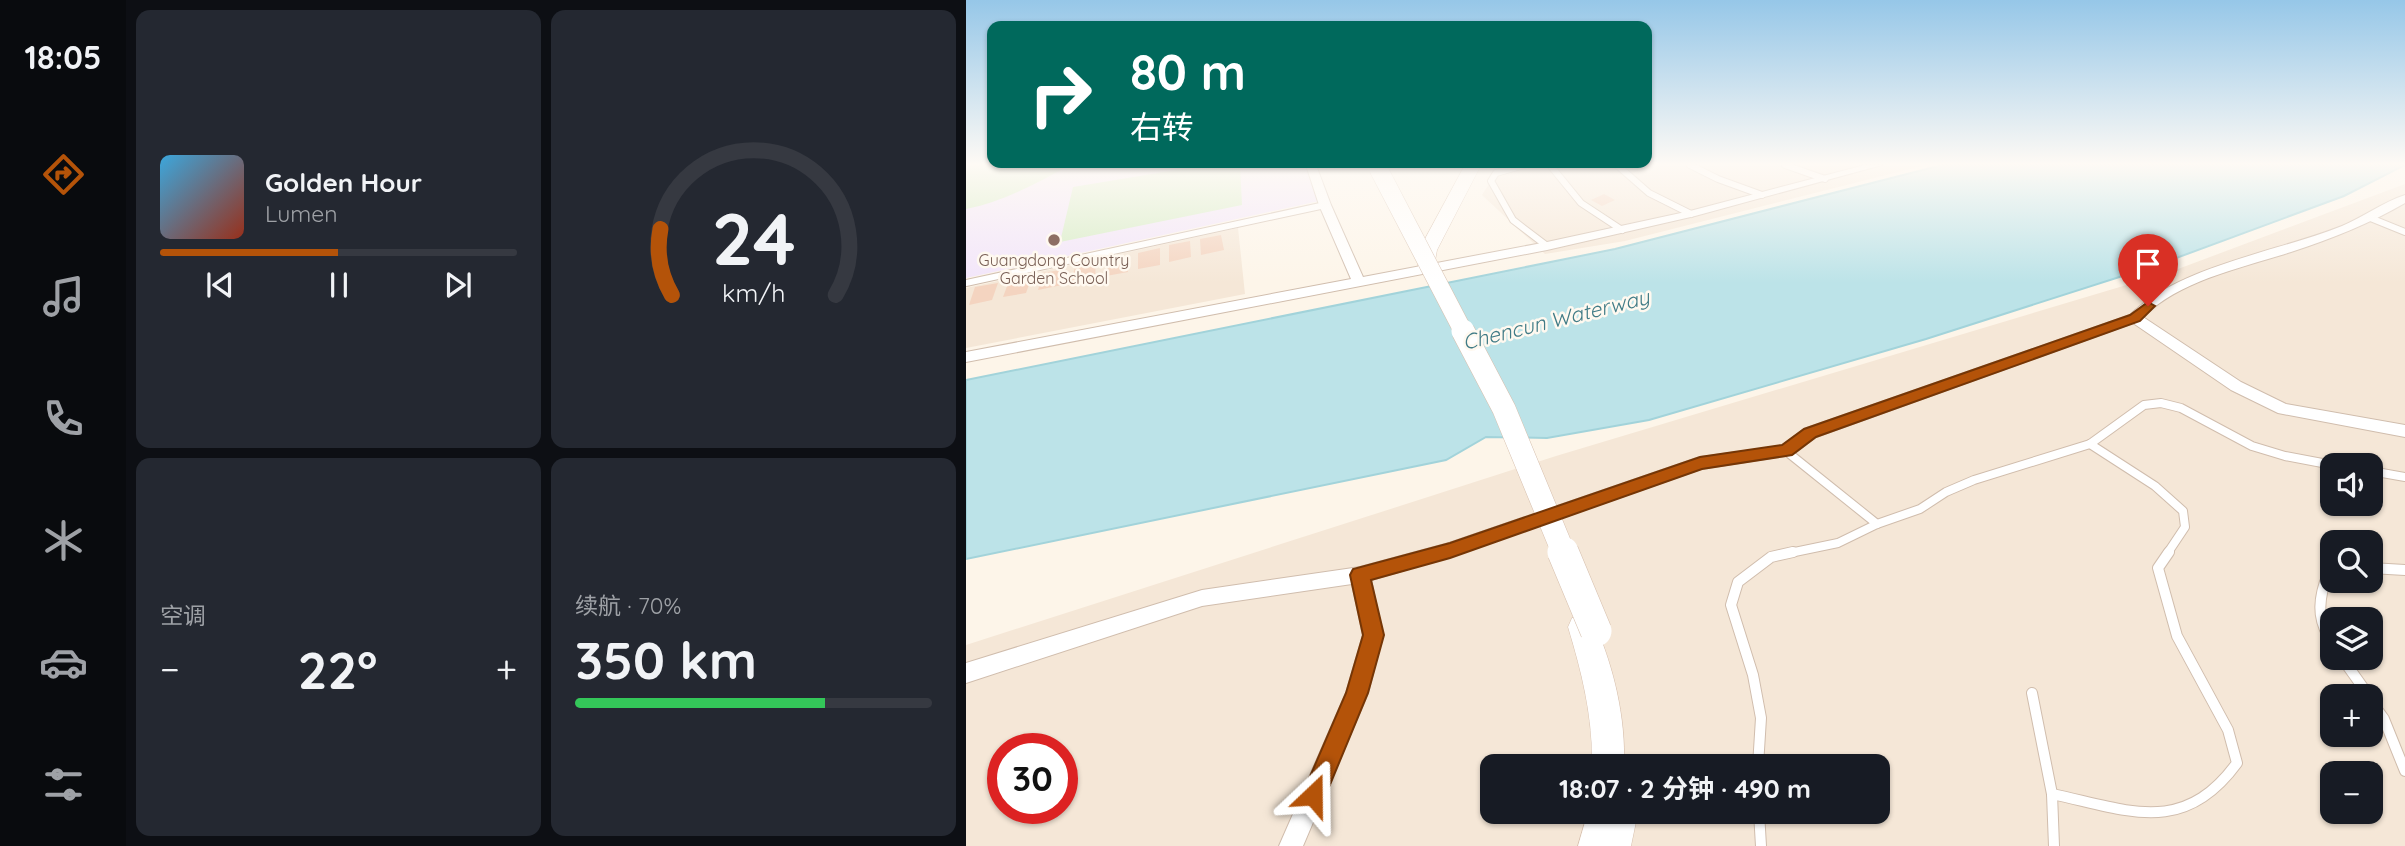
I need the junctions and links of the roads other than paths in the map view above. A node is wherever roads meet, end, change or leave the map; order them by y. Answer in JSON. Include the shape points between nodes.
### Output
{"nodes":[{"id":1,"x":1393,"y":204,"type":"edge"},
{"id":2,"x":1452,"y":204,"type":"edge"},
{"id":3,"x":1458,"y":204,"type":"edge"},
{"id":4,"x":1504,"y":204,"type":"edge"},
{"id":5,"x":1580,"y":204,"type":"edge"},
{"id":6,"x":1672,"y":204,"type":"edge"},
{"id":7,"x":1727,"y":204,"type":"edge"},
{"id":8,"x":2392,"y":204,"type":"edge"},
{"id":9,"x":1325,"y":205,"type":"joint"},
{"id":10,"x":1691,"y":214,"type":"junction"},
{"id":11,"x":2368,"y":217,"type":"junction"},
{"id":12,"x":1622,"y":230,"type":"junction"},
{"id":13,"x":2405,"y":232,"type":"edge"},
{"id":14,"x":1547,"y":246,"type":"junction"},
{"id":15,"x":1431,"y":267,"type":"junction"},
{"id":16,"x":1359,"y":282,"type":"junction"},
{"id":17,"x":966,"y":283,"type":"edge"},
{"id":18,"x":2135,"y":318,"type":"junction"},
{"id":19,"x":966,"y":357,"type":"edge"},
{"id":20,"x":2405,"y":431,"type":"edge"},
{"id":21,"x":2090,"y":444,"type":"junction"},
{"id":22,"x":1786,"y":451,"type":"junction"},
{"id":23,"x":2320,"y":463,"type":"edge"},
{"id":24,"x":2383,"y":473,"type":"edge"},
{"id":25,"x":2405,"y":477,"type":"edge"},
{"id":26,"x":1877,"y":524,"type":"junction"},
{"id":27,"x":2383,"y":569,"type":"edge"},
{"id":28,"x":2405,"y":570,"type":"edge"},
{"id":29,"x":1360,"y":575,"type":"junction"},
{"id":30,"x":2321,"y":593,"type":"edge"},
{"id":31,"x":2320,"y":615,"type":"edge"},
{"id":32,"x":1589,"y":629,"type":"junction"},
{"id":33,"x":966,"y":673,"type":"edge"},
{"id":34,"x":2032,"y":693,"type":"dead end"},
{"id":35,"x":2383,"y":718,"type":"edge"},
{"id":36,"x":1609,"y":754,"type":"edge"},
{"id":37,"x":1623,"y":754,"type":"edge"},
{"id":38,"x":1759,"y":754,"type":"edge"},
{"id":39,"x":2405,"y":771,"type":"edge"},
{"id":40,"x":2052,"y":794,"type":"junction"},
{"id":41,"x":1602,"y":824,"type":"edge"},
{"id":42,"x":1619,"y":824,"type":"edge"},
{"id":43,"x":1760,"y":824,"type":"edge"},
{"id":44,"x":1292,"y":846,"type":"edge"},
{"id":45,"x":1596,"y":846,"type":"edge"},
{"id":46,"x":1614,"y":846,"type":"edge"},
{"id":47,"x":1761,"y":846,"type":"edge"},
{"id":48,"x":2054,"y":846,"type":"edge"}],
"edges":[{"from":1,"to":32,"type":"main road","bridge":true,"via":[[1504,409]]},
{"from":2,"to":15,"type":"main road","via":[[1428,250]]},
{"from":3,"to":15,"type":"main road","via":[[1436,246]]},
{"from":4,"to":14,"type":"lane","via":[[1513,220]]},
{"from":5,"to":12,"type":"lane"},
{"from":6,"to":10,"type":"lane"},
{"from":7,"to":10,"type":"street"},
{"from":8,"to":11,"type":"street"},
{"from":9,"to":16,"type":"street"},
{"from":9,"to":17,"type":"lane"},
{"from":10,"to":12,"type":"street"},
{"from":11,"to":13,"type":"lane"},
{"from":11,"to":18,"type":"street","via":[[2161,295]]},
{"from":12,"to":14,"type":"street"},
{"from":14,"to":15,"type":"street"},
{"from":15,"to":16,"type":"street"},
{"from":16,"to":19,"type":"street"},
{"from":18,"to":20,"type":"street","via":[[2236,386],[2283,409]]},
{"from":18,"to":22,"type":"street","via":[[1810,433]]},
{"from":21,"to":23,"type":"lane","via":[[2144,405],[2161,403],[2181,408],[2252,446]]},
{"from":21,"to":26,"type":"lane","via":[[1974,480],[1920,509]]},
{"from":21,"to":40,"type":"lane","via":[[2183,511],[2186,524],[2182,534],[2158,568],[2177,636],[2228,730],[2237,763],[2219,788],[2179,810],[2137,811]]},
{"from":22,"to":26,"type":"lane"},
{"from":22,"to":29,"type":"street","via":[[1700,463],[1450,550]]},
{"from":24,"to":25,"type":"lane"},
{"from":26,"to":38,"type":"lane","via":[[1838,543],[1771,557],[1738,582],[1731,605],[1753,675],[1761,718]]},
{"from":27,"to":28,"type":"lane"},
{"from":29,"to":33,"type":"street","via":[[1202,598]]},
{"from":29,"to":44,"type":"street","via":[[1373,635],[1357,693]]},
{"from":30,"to":31,"type":"lane"},
{"from":32,"to":36,"type":"main road"},
{"from":32,"to":37,"type":"main road","via":[[1613,682]]},
{"from":34,"to":40,"type":"lane"},
{"from":35,"to":39,"type":"lane"},
{"from":40,"to":48,"type":"lane"},
{"from":41,"to":45,"type":"main road"},
{"from":42,"to":46,"type":"main road"},
{"from":43,"to":47,"type":"lane"}]}
